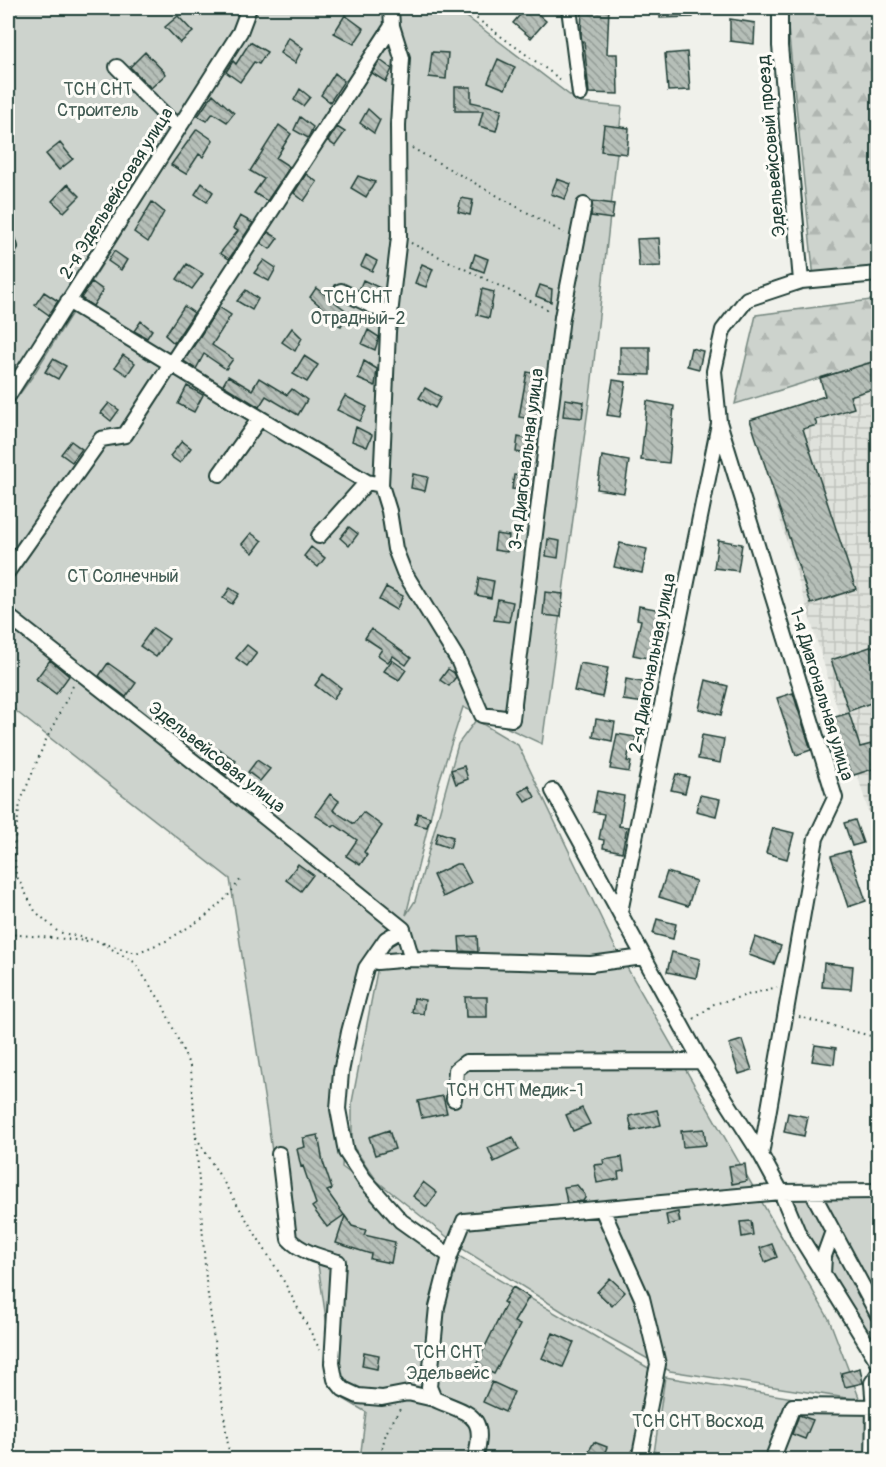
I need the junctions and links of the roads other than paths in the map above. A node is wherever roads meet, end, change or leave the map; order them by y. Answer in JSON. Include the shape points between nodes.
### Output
{"nodes":[{"id":1,"x":249,"y":8,"type":"edge"},
{"id":2,"x":390,"y":8,"type":"edge"},
{"id":3,"x":569,"y":8,"type":"edge"},
{"id":4,"x":780,"y":8,"type":"edge"},
{"id":5,"x":393,"y":26,"type":"junction"},
{"id":6,"x":117,"y":67,"type":"dead end"},
{"id":7,"x":580,"y":94,"type":"road end"},
{"id":8,"x":178,"y":128,"type":"junction"},
{"id":9,"x":584,"y":205,"type":"dead end"},
{"id":10,"x":879,"y":274,"type":"edge"},
{"id":11,"x":801,"y":281,"type":"junction"},
{"id":12,"x":341,"y":291,"type":"dead end"},
{"id":13,"x":68,"y":301,"type":"junction"},
{"id":14,"x":391,"y":315,"type":"junction"},
{"id":15,"x":171,"y":364,"type":"junction"},
{"id":16,"x":8,"y":396,"type":"edge"},
{"id":17,"x":260,"y":418,"type":"junction"},
{"id":18,"x":719,"y":422,"type":"junction"},
{"id":19,"x":220,"y":474,"type":"dead end"},
{"id":20,"x":374,"y":484,"type":"junction"},
{"id":21,"x":319,"y":536,"type":"dead end"},
{"id":22,"x":8,"y":571,"type":"edge"},
{"id":23,"x":8,"y":616,"type":"edge"},
{"id":24,"x":553,"y":791,"type":"dead end"},
{"id":25,"x":620,"y":912,"type":"junction"},
{"id":26,"x":403,"y":929,"type":"junction"},
{"id":27,"x":643,"y":957,"type":"junction"},
{"id":28,"x":412,"y":959,"type":"junction"},
{"id":29,"x":377,"y":962,"type":"dead end"},
{"id":30,"x":701,"y":1061,"type":"junction"},
{"id":31,"x":454,"y":1099,"type":"dead end"},
{"id":32,"x":279,"y":1154,"type":"dead end"},
{"id":33,"x":760,"y":1155,"type":"junction"},
{"id":34,"x":879,"y":1191,"type":"edge"},
{"id":35,"x":781,"y":1192,"type":"junction"},
{"id":36,"x":812,"y":1192,"type":"junction"},
{"id":37,"x":602,"y":1209,"type":"junction"},
{"id":38,"x":833,"y":1231,"type":"junction"},
{"id":39,"x":450,"y":1256,"type":"junction"},
{"id":40,"x":824,"y":1274,"type":"junction"},
{"id":41,"x":863,"y":1285,"type":"junction"},
{"id":42,"x":879,"y":1285,"type":"edge"},
{"id":43,"x":879,"y":1315,"type":"edge"},
{"id":44,"x":879,"y":1362,"type":"edge"},
{"id":45,"x":879,"y":1374,"type":"edge"},
{"id":46,"x":434,"y":1399,"type":"junction"},
{"id":47,"x":876,"y":1408,"type":"edge"},
{"id":48,"x":476,"y":1460,"type":"edge"},
{"id":49,"x":639,"y":1460,"type":"edge"},
{"id":50,"x":772,"y":1460,"type":"edge"},
{"id":51,"x":873,"y":1460,"type":"edge"}],
"edges":[{"from":1,"to":8,"type":"street","name":"2-я Эдельвейсовая улица","via":[[240,32]]},
{"from":2,"to":5,"type":"street"},
{"from":3,"to":7,"type":"street"},
{"from":4,"to":11,"type":"street","name":"Эдельвейсовый проезд"},
{"from":5,"to":14,"type":"street","via":[[402,58],[399,237]]},
{"from":5,"to":15,"type":"street"},
{"from":6,"to":8,"type":"street"},
{"from":8,"to":13,"type":"street","name":"2-я Эдельвейсовая улица"},
{"from":9,"to":20,"type":"street","name":"3-я Диагональная улица","via":[[562,316],[512,719],[482,716],[458,660],[404,572],[395,549],[389,511]]},
{"from":10,"to":11,"type":"street"},
{"from":11,"to":18,"type":"street","via":[[747,300],[723,330],[714,371]]},
{"from":12,"to":14,"type":"street"},
{"from":13,"to":15,"type":"street"},
{"from":13,"to":16,"type":"street","name":"2-я Эдельвейсовая улица"},
{"from":14,"to":20,"type":"street"},
{"from":15,"to":17,"type":"street"},
{"from":15,"to":22,"type":"street","via":[[125,435],[101,439]]},
{"from":17,"to":19,"type":"street"},
{"from":17,"to":20,"type":"street"},
{"from":18,"to":25,"type":"street","name":"2-я Диагональная улица"},
{"from":18,"to":33,"type":"street","name":"1-я Диагональная улица","via":[[835,798],[816,838]]},
{"from":20,"to":21,"type":"street"},
{"from":23,"to":26,"type":"street","name":"Эдельвейсовая улица"},
{"from":24,"to":25,"type":"street"},
{"from":25,"to":27,"type":"street"},
{"from":26,"to":28,"type":"street"},
{"from":26,"to":39,"type":"street","via":[[386,939],[366,968],[345,1052],[338,1109],[346,1152],[364,1179],[401,1221]]},
{"from":27,"to":28,"type":"street","via":[[591,964]]},
{"from":27,"to":30,"type":"street"},
{"from":28,"to":29,"type":"street"},
{"from":30,"to":31,"type":"street","via":[[466,1062],[456,1070]]},
{"from":30,"to":33,"type":"street"},
{"from":32,"to":46,"type":"street","via":[[289,1239],[294,1245],[338,1262],[334,1378],[342,1389],[358,1396],[382,1398],[408,1393]]},
{"from":33,"to":35,"type":"street"},
{"from":34,"to":36,"type":"street"},
{"from":35,"to":36,"type":"street"},
{"from":35,"to":37,"type":"street"},
{"from":35,"to":40,"type":"street","via":[[799,1235]]},
{"from":36,"to":38,"type":"street"},
{"from":37,"to":39,"type":"street","via":[[464,1221]]},
{"from":37,"to":49,"type":"street","via":[[642,1298],[658,1364]]},
{"from":38,"to":40,"type":"street","via":[[824,1256]]},
{"from":38,"to":41,"type":"street"},
{"from":39,"to":46,"type":"street","via":[[437,1307],[429,1387]]},
{"from":40,"to":44,"type":"street"},
{"from":41,"to":42,"type":"street"},
{"from":41,"to":43,"type":"street"},
{"from":45,"to":47,"type":"street","via":[[872,1383]]},
{"from":46,"to":48,"type":"street","via":[[474,1419],[481,1433]]},
{"from":47,"to":50,"type":"street","via":[[793,1406]]},
{"from":47,"to":51,"type":"street"}]}
